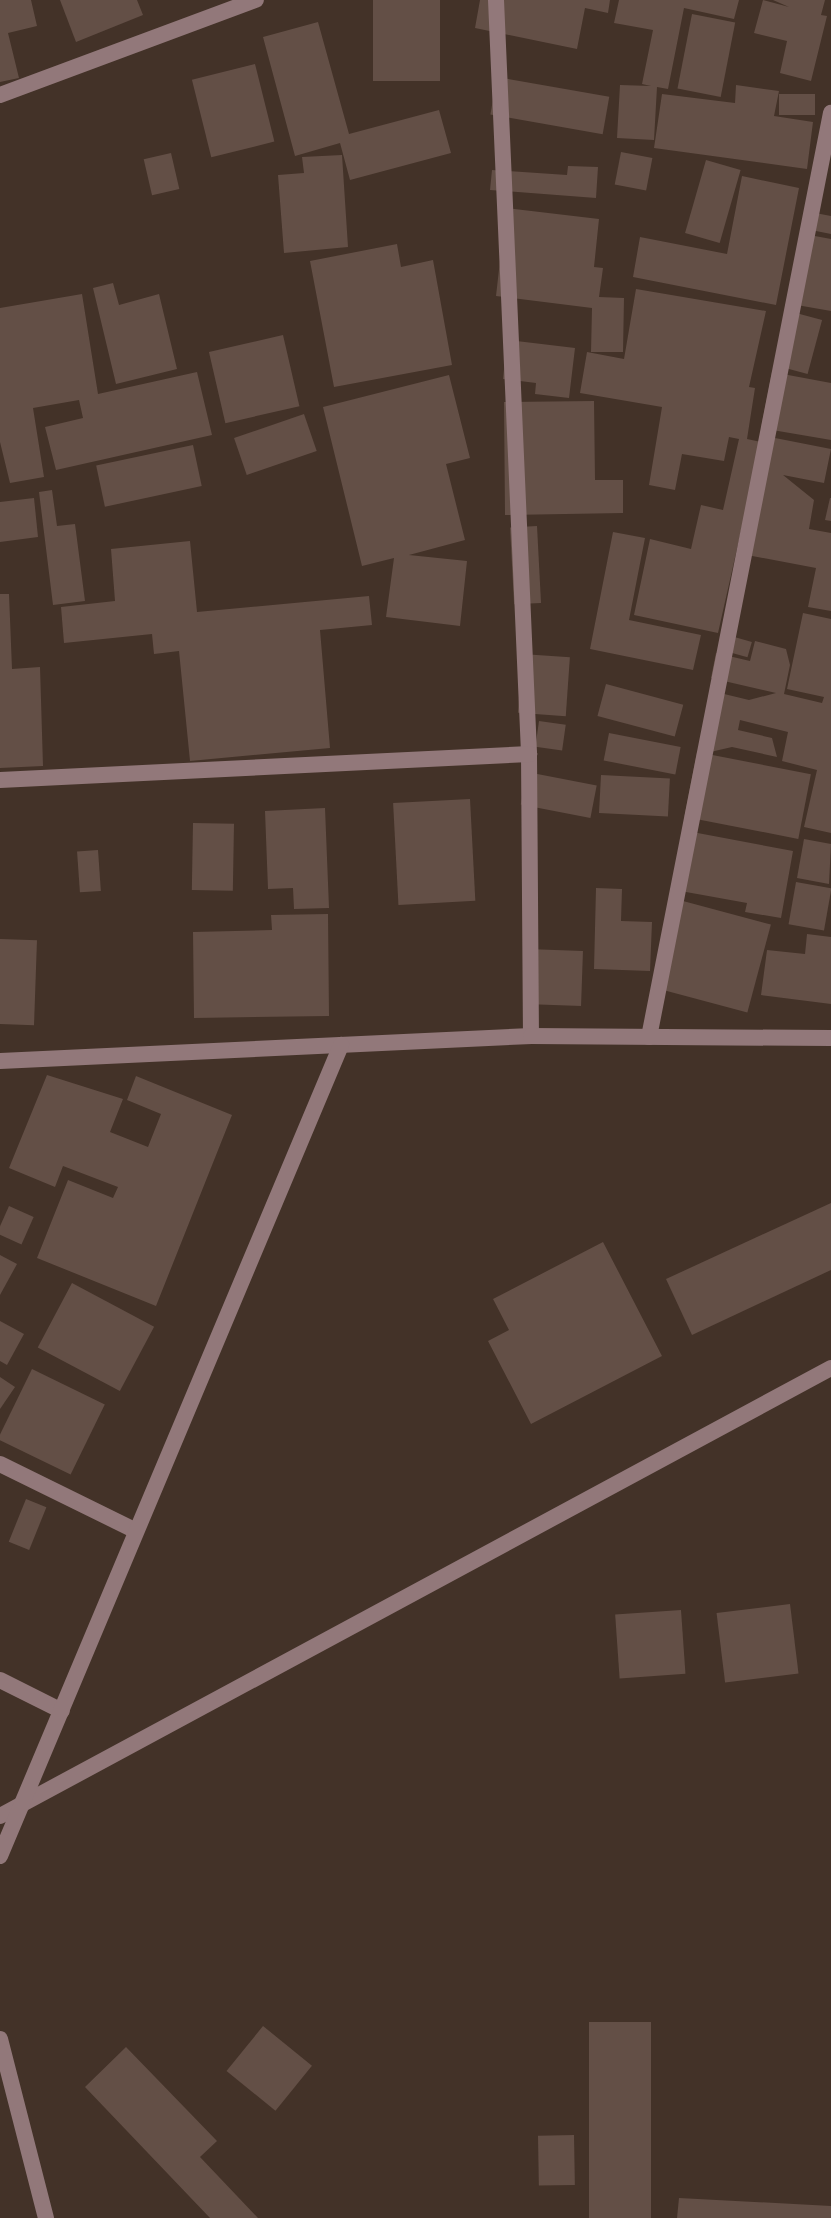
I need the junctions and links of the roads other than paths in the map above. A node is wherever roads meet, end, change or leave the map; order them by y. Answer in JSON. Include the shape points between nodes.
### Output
{"nodes":[{"id":1,"x":256,"y":0,"type":"edge"},
{"id":2,"x":496,"y":0,"type":"edge"},
{"id":3,"x":0,"y":95,"type":"edge"},
{"id":4,"x":831,"y":113,"type":"edge"},
{"id":5,"x":529,"y":754,"type":"junction"},
{"id":6,"x":0,"y":780,"type":"edge"},
{"id":7,"x":531,"y":1036,"type":"junction"},
{"id":8,"x":649,"y":1037,"type":"junction"},
{"id":9,"x":831,"y":1038,"type":"edge"},
{"id":10,"x":341,"y":1045,"type":"junction"},
{"id":11,"x":0,"y":1061,"type":"edge"},
{"id":12,"x":831,"y":1368,"type":"edge"},
{"id":13,"x":0,"y":1464,"type":"edge"},
{"id":14,"x":134,"y":1530,"type":"junction"},
{"id":15,"x":0,"y":1680,"type":"edge"},
{"id":16,"x":62,"y":1711,"type":"junction"},
{"id":17,"x":26,"y":1801,"type":"junction"},
{"id":18,"x":0,"y":1816,"type":"edge"},
{"id":19,"x":0,"y":1856,"type":"edge"},
{"id":20,"x":0,"y":2039,"type":"edge"},
{"id":21,"x":46,"y":2218,"type":"edge"}],
"edges":[{"from":1,"to":3,"type":"street"},
{"from":2,"to":5,"type":"street"},
{"from":4,"to":8,"type":"street"},
{"from":5,"to":6,"type":"street"},
{"from":5,"to":7,"type":"street"},
{"from":7,"to":8,"type":"street"},
{"from":7,"to":10,"type":"street"},
{"from":8,"to":9,"type":"street"},
{"from":10,"to":11,"type":"street"},
{"from":10,"to":14,"type":"street"},
{"from":12,"to":17,"type":"street"},
{"from":13,"to":14,"type":"street"},
{"from":14,"to":16,"type":"street"},
{"from":15,"to":16,"type":"street"},
{"from":16,"to":17,"type":"street"},
{"from":17,"to":18,"type":"street"},
{"from":17,"to":19,"type":"street"},
{"from":20,"to":21,"type":"street"}]}
